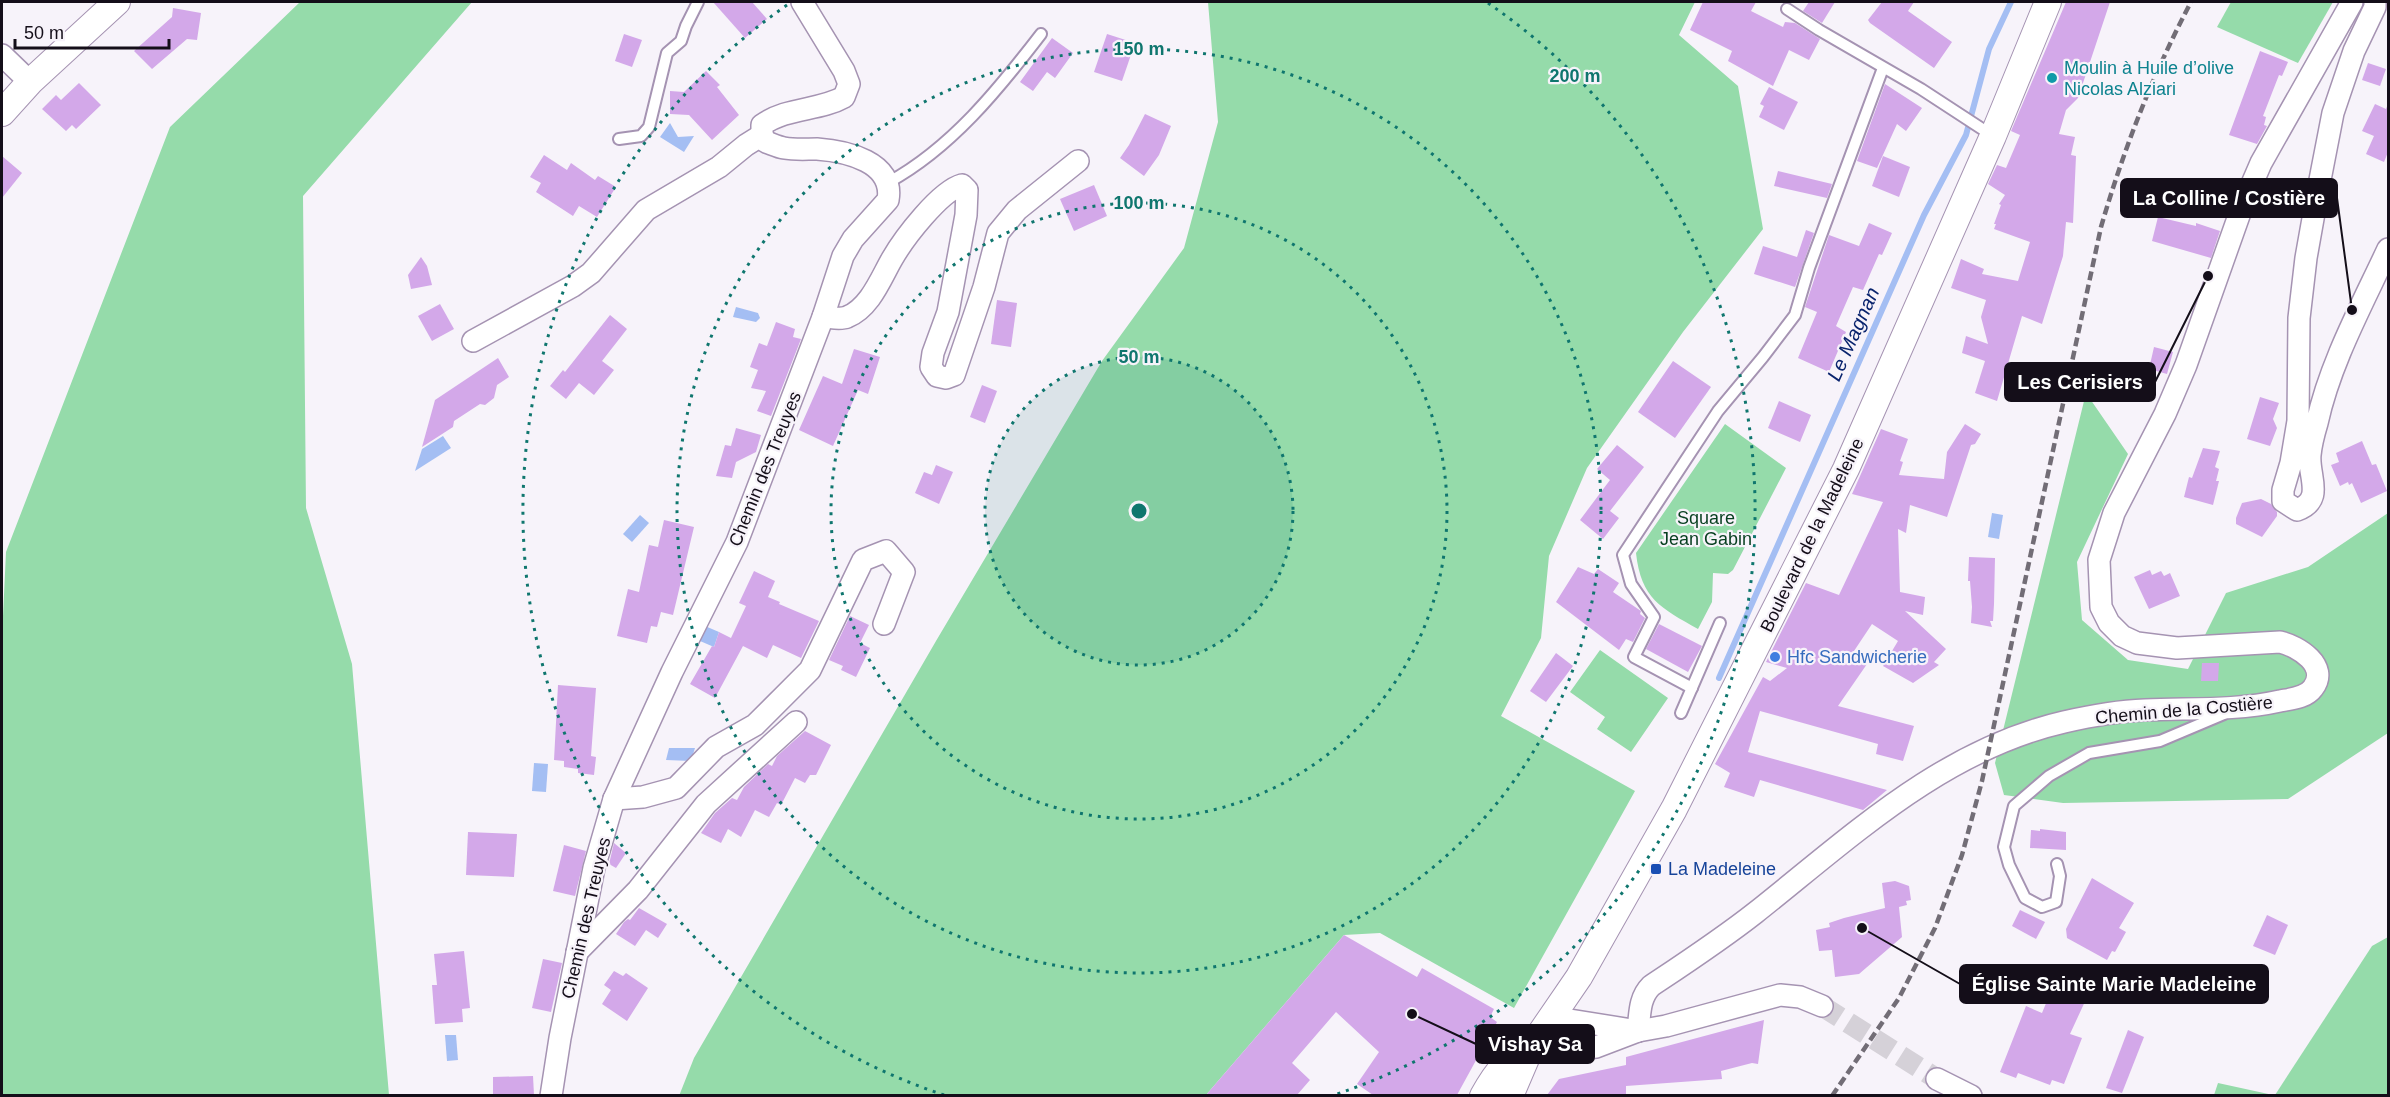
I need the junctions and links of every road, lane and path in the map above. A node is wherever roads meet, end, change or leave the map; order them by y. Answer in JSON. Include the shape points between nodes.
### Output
{"nodes":[{"id":1,"x":117,"y":2,"type":"edge"},
{"id":2,"x":698,"y":2,"type":"edge"},
{"id":3,"x":802,"y":2,"type":"edge"},
{"id":4,"x":2048,"y":2,"type":"edge"},
{"id":5,"x":2352,"y":2,"type":"edge"},
{"id":6,"x":2375,"y":2,"type":"edge"},
{"id":7,"x":1787,"y":9,"type":"dead end"},
{"id":8,"x":1041,"y":34,"type":"dead end"},
{"id":9,"x":2,"y":55,"type":"edge"},
{"id":10,"x":1884,"y":68,"type":"junction"},
{"id":11,"x":30,"y":82,"type":"junction"},
{"id":12,"x":2,"y":113,"type":"edge"},
{"id":13,"x":1987,"y":132,"type":"junction"},
{"id":14,"x":762,"y":135,"type":"junction"},
{"id":15,"x":619,"y":140,"type":"dead end"},
{"id":16,"x":1078,"y":161,"type":"dead end"},
{"id":17,"x":889,"y":182,"type":"junction"},
{"id":18,"x":2388,"y":249,"type":"edge"},
{"id":19,"x":824,"y":317,"type":"junction"},
{"id":20,"x":473,"y":341,"type":"dead end"},
{"id":21,"x":1720,"y":623,"type":"dead end"},
{"id":22,"x":884,"y":624,"type":"dead end"},
{"id":23,"x":1692,"y":688,"type":"junction"},
{"id":24,"x":2238,"y":708,"type":"junction"},
{"id":25,"x":1681,"y":713,"type":"dead end"},
{"id":26,"x":796,"y":722,"type":"dead end"},
{"id":27,"x":615,"y":799,"type":"junction"},
{"id":28,"x":2057,"y":864,"type":"dead end"},
{"id":29,"x":577,"y":952,"type":"junction"},
{"id":30,"x":1822,"y":1006,"type":"tunnel mouth"},
{"id":31,"x":1551,"y":1017,"type":"junction"},
{"id":32,"x":1638,"y":1031,"type":"junction"},
{"id":33,"x":1531,"y":1047,"type":"junction"},
{"id":34,"x":1937,"y":1079,"type":"tunnel mouth"},
{"id":35,"x":551,"y":1095,"type":"edge"},
{"id":36,"x":1483,"y":1095,"type":"edge"},
{"id":37,"x":1510,"y":1095,"type":"edge"},
{"id":38,"x":1971,"y":1095,"type":"edge"}],
"edges":[{"from":1,"to":11,"type":"street"},
{"from":2,"to":15,"type":"lane","via":[[681,41],[667,53],[649,127],[641,136]]},
{"from":3,"to":14,"type":"street","via":[[849,84],[844,97],[836,102],[771,118],[762,125]]},
{"from":4,"to":13,"type":"street","name":"Boulevard de la Madeleine"},
{"from":5,"to":24,"type":"street","name":"Chemin de la Costière","via":[[2260,163],[2186,364],[2114,513],[2099,560],[2101,607],[2122,636],[2137,643],[2177,648],[2280,642],[2293,645],[2312,659],[2318,675],[2314,688],[2304,696]]},
{"from":6,"to":18,"type":"street","via":[[2333,113],[2306,258],[2299,318],[2298,421],[2283,490],[2283,501],[2297,510],[2306,507],[2313,495],[2310,456],[2335,366]]},
{"from":7,"to":10,"type":"lane"},
{"from":8,"to":17,"type":"lane","via":[[994,95],[916,167]]},
{"from":9,"to":11,"type":"street"},
{"from":10,"to":13,"type":"lane"},
{"from":10,"to":23,"type":"lane","via":[[1795,315],[1718,411],[1623,555],[1631,584],[1654,617],[1634,657]]},
{"from":11,"to":12,"type":"street"},
{"from":13,"to":31,"type":"street","name":"Boulevard de la Madeleine","via":[[1846,469],[1674,809],[1579,977]]},
{"from":14,"to":17,"type":"street","via":[[766,142],[784,148],[855,156],[880,169]]},
{"from":14,"to":20,"type":"street","via":[[719,167],[646,210],[591,273],[573,286]]},
{"from":16,"to":19,"type":"street","via":[[1017,210],[998,233],[954,375],[937,376],[931,366],[948,312],[966,215],[967,190],[962,185],[949,191],[909,234],[880,283],[861,306],[845,318]]},
{"from":17,"to":19,"type":"street","name":"Chemin des Treuyes","via":[[888,200],[843,256]]},
{"from":19,"to":27,"type":"street","name":"Chemin des Treuyes","via":[[737,542]]},
{"from":21,"to":23,"type":"lane"},
{"from":22,"to":27,"type":"street","via":[[904,572],[886,551],[863,560],[810,670],[755,725],[716,747],[676,788],[643,797]]},
{"from":23,"to":25,"type":"lane"},
{"from":24,"to":28,"type":"lane","via":[[2160,741],[2089,753],[2049,776],[2014,806],[2004,847],[2025,898],[2042,907],[2056,902],[2060,876]]},
{"from":24,"to":32,"type":"street","name":"Chemin de la Costière","via":[[2144,710],[2064,722],[2009,738],[1960,760],[1910,791],[1719,940],[1646,991]]},
{"from":26,"to":29,"type":"street","via":[[706,804],[638,890]]},
{"from":27,"to":29,"type":"street","name":"Chemin des Treuyes","via":[[594,868]]},
{"from":29,"to":35,"type":"street","name":"Chemin des Treuyes"},
{"from":30,"to":32,"type":"street","via":[[1800,997],[1780,995]]},
{"from":31,"to":32,"type":"street"},
{"from":31,"to":33,"type":"street","name":"Boulevard de la Madeleine"},
{"from":32,"to":33,"type":"street","via":[[1577,1051]]},
{"from":33,"to":36,"type":"street","name":"Boulevard de la Madeleine","via":[[1496,1072]]},
{"from":33,"to":37,"type":"street","name":"Boulevard de la Madeleine"},
{"from":34,"to":38,"type":"street"}]}
